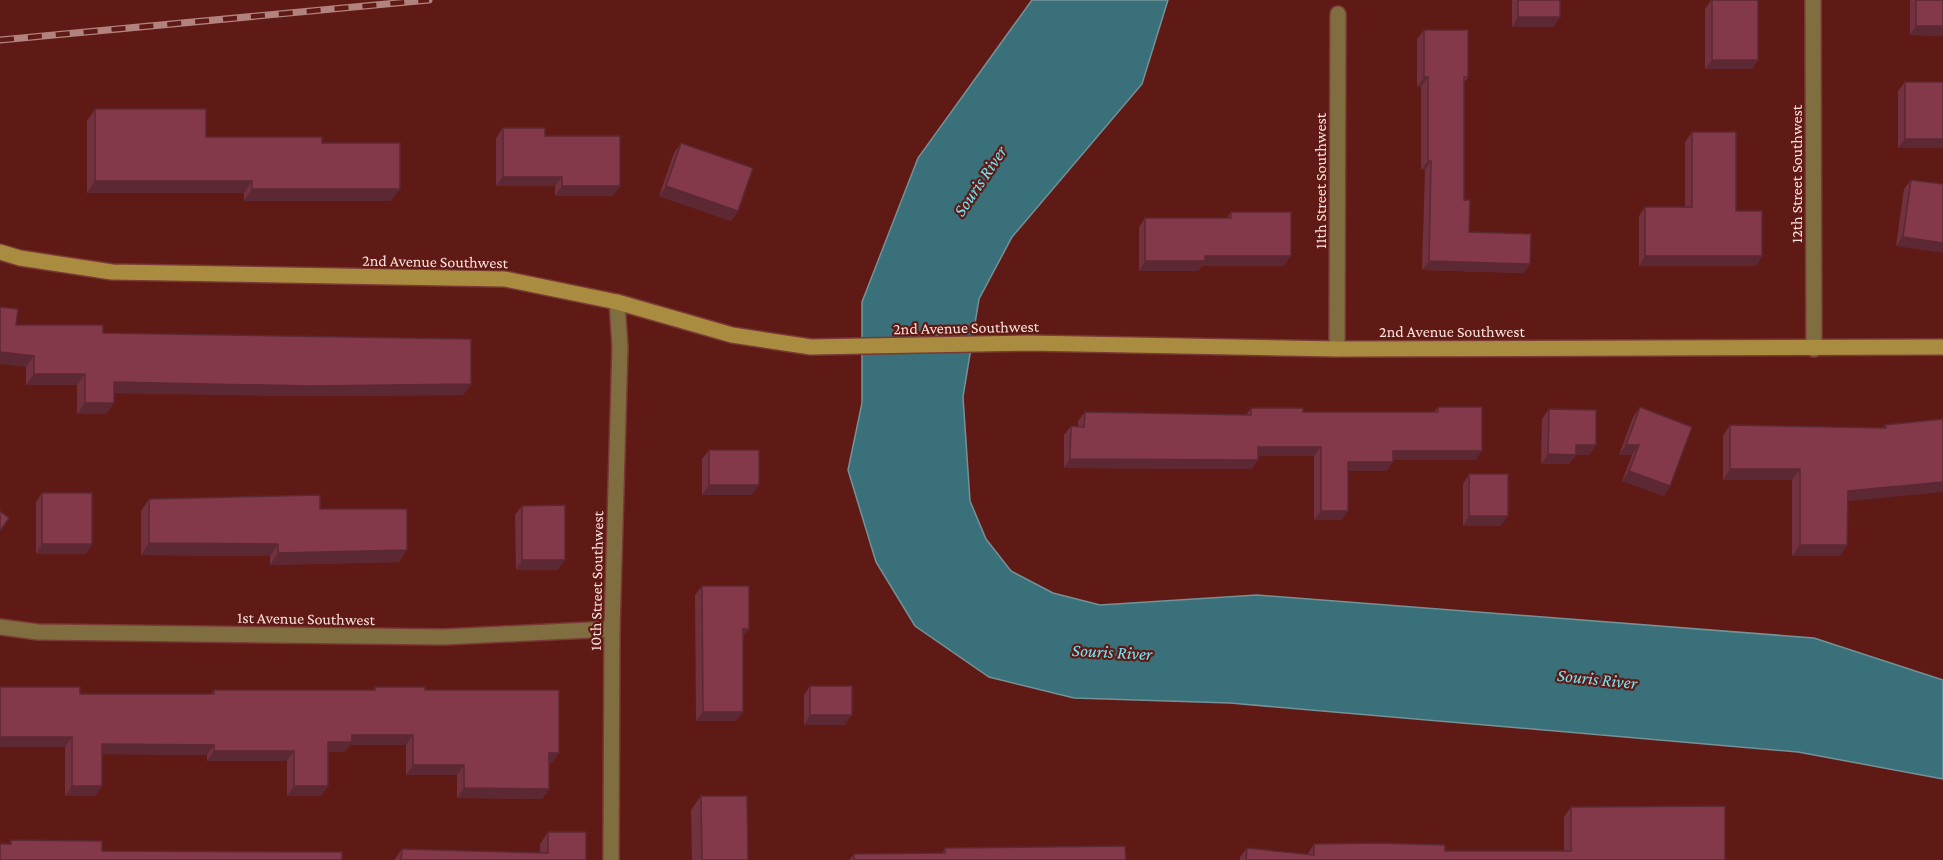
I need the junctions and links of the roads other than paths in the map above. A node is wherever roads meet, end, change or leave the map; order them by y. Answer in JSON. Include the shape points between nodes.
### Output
{"nodes":[{"id":1,"x":1813,"y":0,"type":"edge"},
{"id":2,"x":1338,"y":14,"type":"dead end"},
{"id":3,"x":0,"y":252,"type":"edge"},
{"id":4,"x":617,"y":302,"type":"junction"},
{"id":5,"x":1943,"y":347,"type":"edge"},
{"id":6,"x":1337,"y":349,"type":"junction"},
{"id":7,"x":1814,"y":349,"type":"junction"},
{"id":8,"x":0,"y":627,"type":"edge"},
{"id":9,"x":612,"y":629,"type":"junction"},
{"id":10,"x":611,"y":860,"type":"edge"}],
"edges":[{"from":1,"to":7,"type":"street","name":"12th Street Southwest"},
{"from":2,"to":6,"type":"street","name":"11th Street Southwest"},
{"from":3,"to":4,"type":"street","name":"2nd Avenue Southwest","via":[[112,272],[505,279]]},
{"from":4,"to":6,"type":"street","name":"2nd Avenue Southwest","via":[[732,335],[811,347],[1027,344]]},
{"from":4,"to":9,"type":"street","name":"10th Street Southwest","via":[[620,347]]},
{"from":5,"to":7,"type":"street","name":"2nd Avenue Southwest"},
{"from":6,"to":7,"type":"street","name":"2nd Avenue Southwest"},
{"from":8,"to":9,"type":"street","name":"1st Avenue Southwest","via":[[38,633],[444,637]]},
{"from":9,"to":10,"type":"street","name":"10th Street Southwest"}]}
